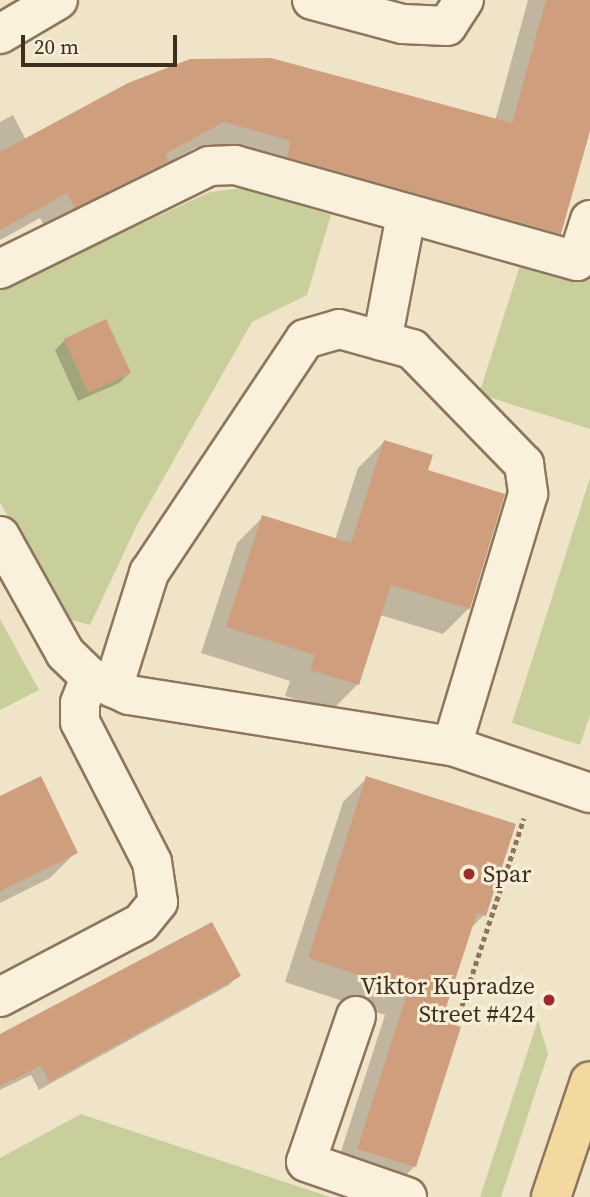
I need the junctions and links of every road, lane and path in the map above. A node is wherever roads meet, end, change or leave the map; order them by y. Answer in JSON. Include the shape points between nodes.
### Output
{"nodes":[{"id":1,"x":58,"y":0,"type":"edge"},
{"id":2,"x":312,"y":0,"type":"edge"},
{"id":3,"x":464,"y":0,"type":"edge"},
{"id":4,"x":0,"y":34,"type":"edge"},
{"id":5,"x":406,"y":215,"type":"junction"},
{"id":6,"x":590,"y":220,"type":"edge"},
{"id":7,"x":0,"y":269,"type":"edge"},
{"id":8,"x":382,"y":341,"type":"junction"},
{"id":9,"x":0,"y":536,"type":"edge"},
{"id":10,"x":101,"y":683,"type":"junction"},
{"id":11,"x":452,"y":746,"type":"junction"},
{"id":12,"x":537,"y":777,"type":"junction"},
{"id":13,"x":590,"y":793,"type":"edge"},
{"id":14,"x":0,"y":997,"type":"edge"},
{"id":15,"x":459,"y":1014,"type":"dead end"},
{"id":16,"x":356,"y":1016,"type":"dead end"},
{"id":17,"x":590,"y":1081,"type":"edge"},
{"id":18,"x":407,"y":1197,"type":"edge"},
{"id":19,"x":551,"y":1197,"type":"edge"}],
"edges":[{"from":1,"to":4,"type":"street"},
{"from":2,"to":3,"type":"street","via":[[403,23],[447,26]]},
{"from":5,"to":6,"type":"street","via":[[577,261]]},
{"from":5,"to":7,"type":"street","via":[[234,165],[209,166]]},
{"from":5,"to":8,"type":"street"},
{"from":8,"to":10,"type":"street","via":[[339,329],[305,340],[149,573]]},
{"from":8,"to":11,"type":"street","via":[[412,349],[524,464],[528,494]]},
{"from":9,"to":10,"type":"street","via":[[65,653]]},
{"from":10,"to":11,"type":"street","via":[[128,695]]},
{"from":10,"to":14,"type":"street","via":[[80,703],[80,722],[152,862],[158,902],[141,923]]},
{"from":11,"to":12,"type":"street"},
{"from":12,"to":13,"type":"street"},
{"from":12,"to":15,"type":"path"},
{"from":16,"to":18,"type":"street","via":[[306,1162]]},
{"from":17,"to":19,"type":"main road"}]}
